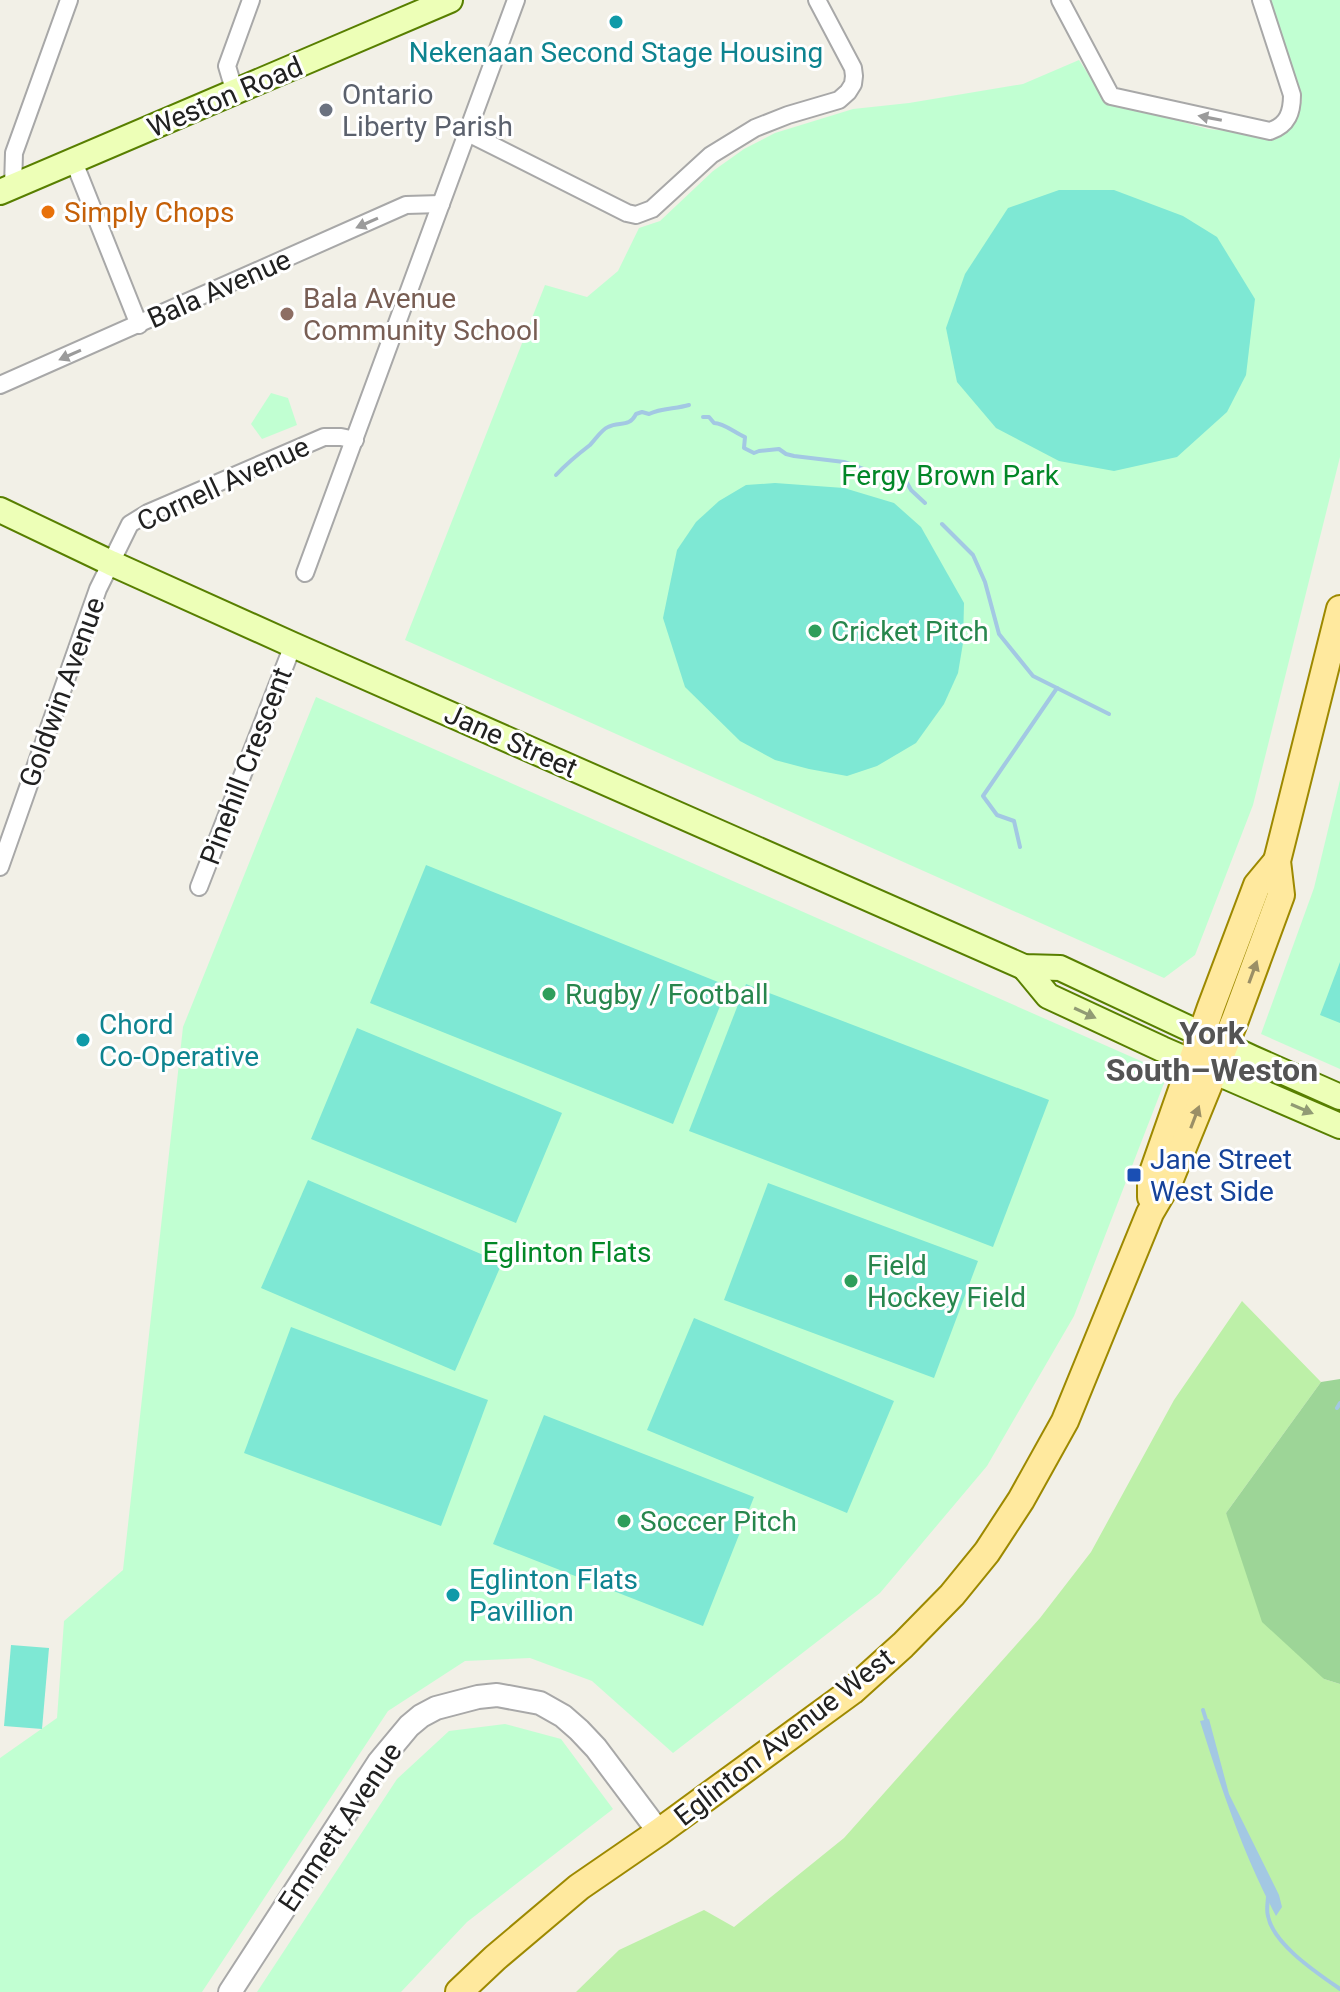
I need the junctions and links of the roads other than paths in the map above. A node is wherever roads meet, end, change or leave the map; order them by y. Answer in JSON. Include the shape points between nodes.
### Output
{"nodes":[{"id":1,"x":69,"y":0,"type":"edge"},
{"id":2,"x":251,"y":0,"type":"edge"},
{"id":3,"x":450,"y":0,"type":"edge"},
{"id":4,"x":516,"y":0,"type":"edge"},
{"id":5,"x":817,"y":0,"type":"edge"},
{"id":6,"x":1060,"y":0,"type":"edge"},
{"id":7,"x":1261,"y":0,"type":"edge"},
{"id":8,"x":235,"y":93,"type":"junction"},
{"id":9,"x":468,"y":133,"type":"junction"},
{"id":10,"x":74,"y":162,"type":"junction"},
{"id":11,"x":7,"y":190,"type":"edge"},
{"id":12,"x":441,"y":204,"type":"junction"},
{"id":13,"x":139,"y":325,"type":"junction"},
{"id":14,"x":0,"y":385,"type":"edge"},
{"id":15,"x":355,"y":440,"type":"junction"},
{"id":16,"x":0,"y":510,"type":"edge"},
{"id":17,"x":111,"y":563,"type":"junction"},
{"id":18,"x":305,"y":573,"type":"dead end"},
{"id":19,"x":1340,"y":609,"type":"edge"},
{"id":20,"x":293,"y":645,"type":"junction"},
{"id":21,"x":0,"y":867,"type":"edge"},
{"id":22,"x":199,"y":887,"type":"dead end"},
{"id":23,"x":1024,"y":967,"type":"junction"},
{"id":24,"x":1213,"y":1039,"type":"junction"},
{"id":25,"x":1203,"y":1066,"type":"junction"},
{"id":26,"x":1340,"y":1097,"type":"edge"},
{"id":27,"x":1340,"y":1126,"type":"edge"},
{"id":28,"x":659,"y":1832,"type":"junction"},
{"id":29,"x":230,"y":1992,"type":"edge"},
{"id":30,"x":459,"y":1992,"type":"edge"}],
"edges":[{"from":1,"to":11,"type":"street","via":[[14,153]]},
{"from":2,"to":8,"type":"street","via":[[227,66]]},
{"from":3,"to":8,"type":"main road","name":"Weston Road"},
{"from":4,"to":9,"type":"street"},
{"from":5,"to":9,"type":"street","via":[[853,68],[848,92],[732,141],[643,213],[627,213]]},
{"from":7,"to":6,"type":"street","one_way":true,"via":[[1292,95],[1290,116],[1270,131],[1111,96]]},
{"from":8,"to":10,"type":"main road","name":"Weston Road"},
{"from":9,"to":12,"type":"street"},
{"from":10,"to":11,"type":"main road","name":"Weston Road"},
{"from":10,"to":13,"type":"street"},
{"from":12,"to":13,"type":"street","name":"Bala Avenue","one_way":true,"via":[[406,205]]},
{"from":12,"to":15,"type":"street"},
{"from":13,"to":14,"type":"street","name":"Bala Avenue","one_way":true},
{"from":15,"to":17,"type":"street","name":"Cornell Avenue","via":[[324,437],[148,513],[130,524]]},
{"from":15,"to":18,"type":"street"},
{"from":16,"to":17,"type":"main road","name":"Jane Street"},
{"from":17,"to":20,"type":"main road","name":"Jane Street"},
{"from":17,"to":21,"type":"street","name":"Goldwin Avenue"},
{"from":19,"to":24,"type":"main road","name":"Eglinton Avenue West","via":[[1277,861],[1281,895],[1235,1020]]},
{"from":20,"to":22,"type":"street","name":"Pinehill Crescent"},
{"from":20,"to":23,"type":"main road","name":"Jane Street"},
{"from":23,"to":24,"type":"main road","name":"Jane Street","via":[[1060,968]]},
{"from":23,"to":25,"type":"main road","name":"Jane Street","one_way":true,"via":[[1048,996]]},
{"from":24,"to":25,"type":"main road","name":"Eglinton Avenue West"},
{"from":24,"to":26,"type":"main road","name":"Jane Street"},
{"from":25,"to":27,"type":"main road","name":"Jane Street","one_way":true},
{"from":25,"to":28,"type":"main road","name":"Eglinton Avenue West","via":[[1170,1179],[1150,1213],[1065,1421],[987,1552],[952,1595],[852,1691]]},
{"from":28,"to":29,"type":"street","name":"Emmett Avenue","via":[[596,1748],[563,1716],[540,1703],[497,1695],[436,1708],[409,1726],[379,1762]]},
{"from":28,"to":30,"type":"main road","name":"Eglinton Avenue West","via":[[579,1887]]}]}
